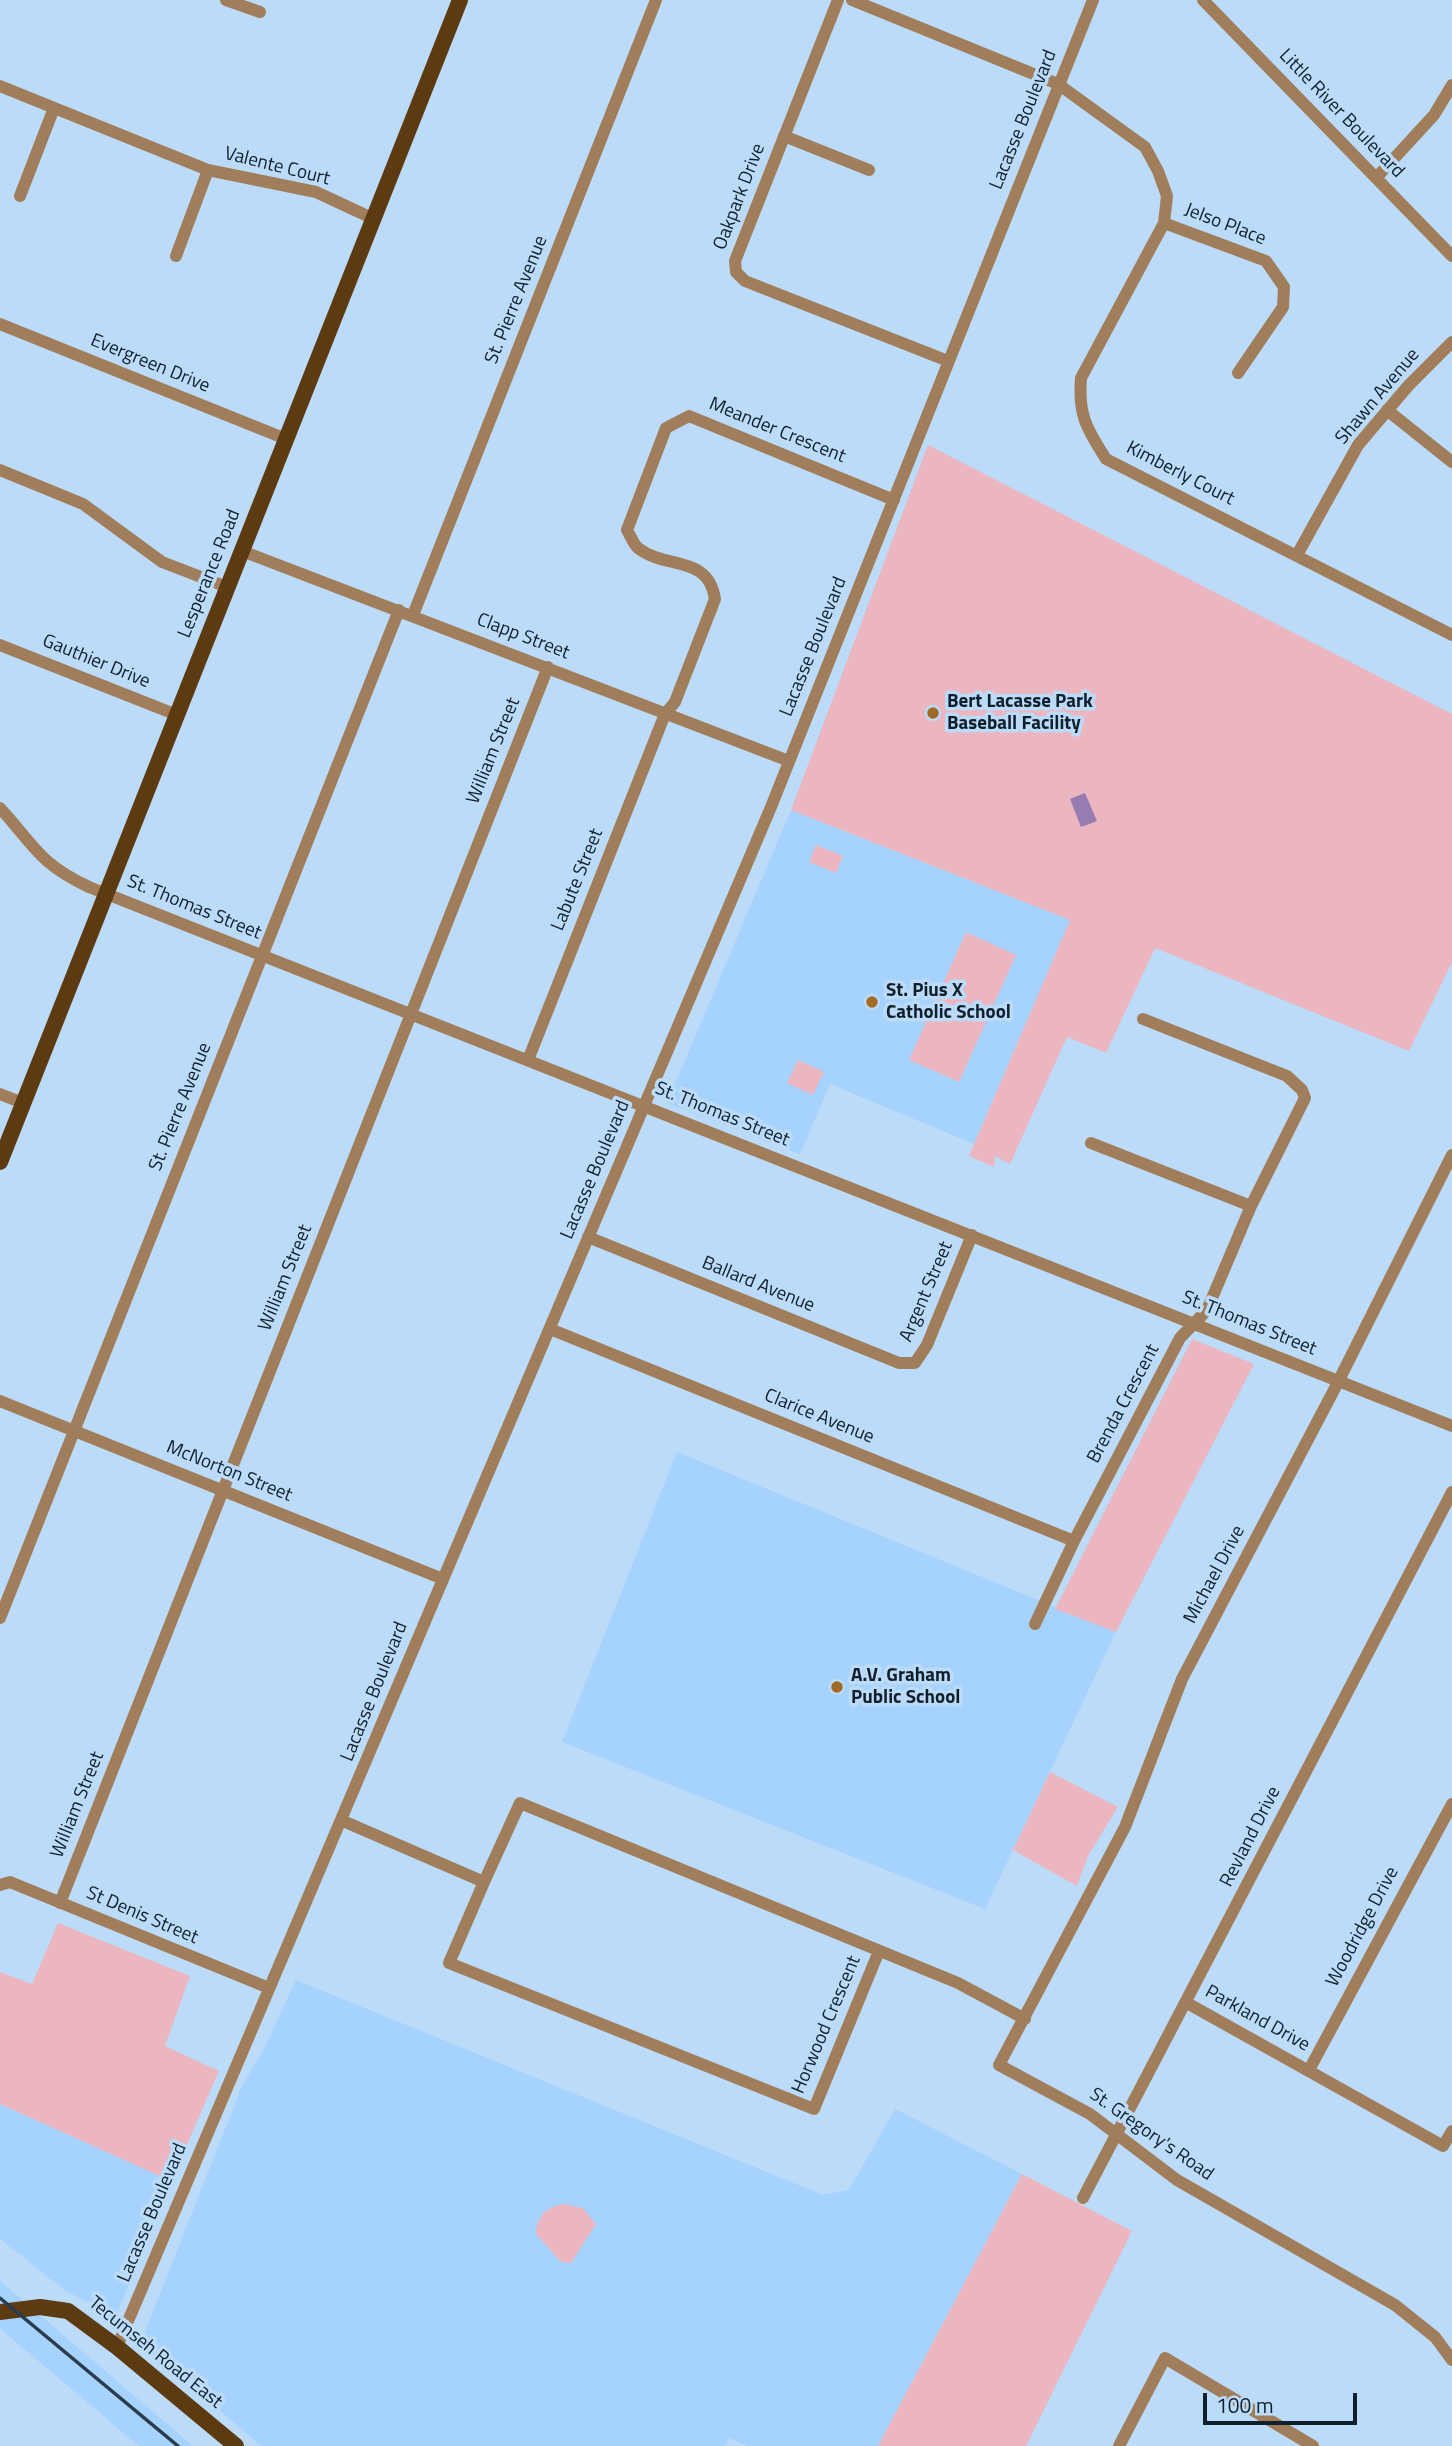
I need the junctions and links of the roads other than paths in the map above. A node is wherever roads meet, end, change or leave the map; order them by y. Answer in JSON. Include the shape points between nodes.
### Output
{"nodes":[{"id":1,"x":226,"y":0,"type":"edge"},
{"id":2,"x":460,"y":0,"type":"edge"},
{"id":3,"x":656,"y":0,"type":"edge"},
{"id":4,"x":838,"y":0,"type":"edge"},
{"id":5,"x":852,"y":0,"type":"edge"},
{"id":6,"x":1093,"y":0,"type":"edge"},
{"id":7,"x":1202,"y":0,"type":"edge"},
{"id":8,"x":260,"y":12,"type":"dead end"},
{"id":9,"x":1058,"y":84,"type":"junction"},
{"id":10,"x":1452,"y":85,"type":"edge"},
{"id":11,"x":0,"y":86,"type":"edge"},
{"id":12,"x":54,"y":108,"type":"junction"},
{"id":13,"x":784,"y":136,"type":"junction"},
{"id":14,"x":208,"y":170,"type":"junction"},
{"id":15,"x":869,"y":170,"type":"dead end"},
{"id":16,"x":1376,"y":178,"type":"junction"},
{"id":17,"x":20,"y":196,"type":"dead end"},
{"id":18,"x":374,"y":219,"type":"junction"},
{"id":19,"x":1164,"y":223,"type":"junction"},
{"id":20,"x":176,"y":256,"type":"dead end"},
{"id":21,"x":1452,"y":256,"type":"edge"},
{"id":22,"x":0,"y":324,"type":"edge"},
{"id":23,"x":1452,"y":342,"type":"edge"},
{"id":24,"x":948,"y":361,"type":"junction"},
{"id":25,"x":1238,"y":373,"type":"dead end"},
{"id":26,"x":1387,"y":410,"type":"junction"},
{"id":27,"x":286,"y":439,"type":"junction"},
{"id":28,"x":1452,"y":462,"type":"edge"},
{"id":29,"x":0,"y":470,"type":"edge"},
{"id":30,"x":894,"y":500,"type":"junction"},
{"id":31,"x":242,"y":551,"type":"junction"},
{"id":32,"x":1297,"y":555,"type":"junction"},
{"id":33,"x":227,"y":587,"type":"junction"},
{"id":34,"x":399,"y":610,"type":"junction"},
{"id":35,"x":413,"y":615,"type":"junction"},
{"id":36,"x":1452,"y":635,"type":"edge"},
{"id":37,"x":0,"y":645,"type":"edge"},
{"id":38,"x":548,"y":667,"type":"junction"},
{"id":39,"x":665,"y":714,"type":"junction"},
{"id":40,"x":177,"y":715,"type":"junction"},
{"id":41,"x":789,"y":761,"type":"junction"},
{"id":42,"x":0,"y":808,"type":"edge"},
{"id":43,"x":108,"y":894,"type":"junction"},
{"id":44,"x":261,"y":956,"type":"junction"},
{"id":45,"x":411,"y":1014,"type":"junction"},
{"id":46,"x":1143,"y":1019,"type":"dead end"},
{"id":47,"x":528,"y":1060,"type":"junction"},
{"id":48,"x":0,"y":1094,"type":"edge"},
{"id":49,"x":23,"y":1103,"type":"junction"},
{"id":50,"x":644,"y":1105,"type":"junction"},
{"id":51,"x":1091,"y":1143,"type":"dead end"},
{"id":52,"x":1452,"y":1155,"type":"edge"},
{"id":53,"x":0,"y":1162,"type":"edge"},
{"id":54,"x":1251,"y":1206,"type":"junction"},
{"id":55,"x":972,"y":1235,"type":"junction"},
{"id":56,"x":588,"y":1237,"type":"junction"},
{"id":57,"x":1194,"y":1323,"type":"junction"},
{"id":58,"x":550,"y":1329,"type":"junction"},
{"id":59,"x":915,"y":1363,"type":"joint"},
{"id":60,"x":1338,"y":1381,"type":"junction"},
{"id":61,"x":0,"y":1401,"type":"edge"},
{"id":62,"x":1452,"y":1426,"type":"edge"},
{"id":63,"x":75,"y":1430,"type":"junction"},
{"id":64,"x":223,"y":1490,"type":"junction"},
{"id":65,"x":1452,"y":1492,"type":"edge"},
{"id":66,"x":1074,"y":1541,"type":"junction"},
{"id":67,"x":443,"y":1579,"type":"junction"},
{"id":68,"x":0,"y":1618,"type":"edge"},
{"id":69,"x":1035,"y":1624,"type":"dead end"},
{"id":70,"x":1452,"y":1804,"type":"edge"},
{"id":71,"x":343,"y":1821,"type":"junction"},
{"id":72,"x":484,"y":1882,"type":"junction"},
{"id":73,"x":0,"y":1885,"type":"edge"},
{"id":74,"x":60,"y":1903,"type":"junction"},
{"id":75,"x":879,"y":1951,"type":"junction"},
{"id":76,"x":269,"y":1988,"type":"junction"},
{"id":77,"x":1187,"y":2003,"type":"junction"},
{"id":78,"x":1024,"y":2020,"type":"junction"},
{"id":79,"x":1309,"y":2070,"type":"junction"},
{"id":80,"x":1452,"y":2131,"type":"edge"},
{"id":81,"x":1118,"y":2133,"type":"junction"},
{"id":82,"x":1083,"y":2198,"type":"dead end"},
{"id":83,"x":0,"y":2312,"type":"edge"},
{"id":84,"x":117,"y":2347,"type":"junction"},
{"id":85,"x":1452,"y":2360,"type":"edge"},
{"id":86,"x":236,"y":2446,"type":"edge"},
{"id":87,"x":1119,"y":2446,"type":"edge"},
{"id":88,"x":1313,"y":2446,"type":"edge"}],
"edges":[{"from":1,"to":8,"type":"street"},
{"from":2,"to":18,"type":"main road","name":"Lesperance Road"},
{"from":3,"to":35,"type":"street","name":"St. Pierre Avenue"},
{"from":4,"to":13,"type":"street","name":"Oakpark Drive"},
{"from":5,"to":9,"type":"street","name":"Kimberly Court"},
{"from":6,"to":9,"type":"street","name":"Lacasse Boulevard"},
{"from":7,"to":16,"type":"street","name":"Little River Boulevard"},
{"from":9,"to":19,"type":"street","name":"Kimberly Court","via":[[1145,147],[1167,196]]},
{"from":9,"to":24,"type":"street","name":"Lacasse Boulevard"},
{"from":10,"to":16,"type":"street","via":[[1434,115]]},
{"from":11,"to":12,"type":"street","name":"Valente Court"},
{"from":12,"to":14,"type":"street","name":"Valente Court"},
{"from":12,"to":17,"type":"street"},
{"from":13,"to":15,"type":"street"},
{"from":13,"to":24,"type":"street","name":"Oakpark Drive","via":[[735,261],[736,272],[745,281]]},
{"from":14,"to":18,"type":"street","name":"Valente Court","via":[[316,192]]},
{"from":14,"to":20,"type":"street","name":"Valente Court"},
{"from":16,"to":21,"type":"street","name":"Little River Boulevard"},
{"from":18,"to":27,"type":"main road","name":"Lesperance Road"},
{"from":19,"to":25,"type":"street","name":"Jelso Place","via":[[1266,261],[1284,287],[1283,307]]},
{"from":19,"to":32,"type":"street","name":"Kimberly Court","via":[[1081,377],[1079,401],[1085,428],[1105,459]]},
{"from":22,"to":27,"type":"street","name":"Evergreen Drive"},
{"from":23,"to":26,"type":"street","name":"Shawn Avenue"},
{"from":24,"to":30,"type":"street","name":"Lacasse Boulevard"},
{"from":26,"to":28,"type":"street"},
{"from":26,"to":32,"type":"street","name":"Shawn Avenue","via":[[1358,445]]},
{"from":27,"to":31,"type":"main road","name":"Lesperance Road"},
{"from":29,"to":33,"type":"street","via":[[83,504],[162,562]]},
{"from":30,"to":39,"type":"street","name":"Meander Crescent","via":[[689,416],[666,428],[627,530],[638,548],[700,571],[713,583],[715,599],[675,702]]},
{"from":30,"to":41,"type":"street","name":"Lacasse Boulevard"},
{"from":31,"to":33,"type":"main road","name":"Lesperance Road"},
{"from":31,"to":34,"type":"street","name":"Clapp Street"},
{"from":32,"to":36,"type":"street","name":"Kimberly Court"},
{"from":33,"to":40,"type":"main road","name":"Lesperance Road"},
{"from":34,"to":35,"type":"street","name":"Clapp Street"},
{"from":34,"to":44,"type":"street","name":"St. Pierre Avenue"},
{"from":35,"to":38,"type":"street","name":"Clapp Street"},
{"from":37,"to":40,"type":"street","name":"Gauthier Drive"},
{"from":38,"to":39,"type":"street","name":"Clapp Street"},
{"from":38,"to":45,"type":"street","name":"William Street"},
{"from":39,"to":41,"type":"street","name":"Clapp Street"},
{"from":39,"to":47,"type":"street","name":"Labute Street"},
{"from":40,"to":43,"type":"main road","name":"Lesperance Road"},
{"from":41,"to":50,"type":"street","name":"Lacasse Boulevard"},
{"from":42,"to":43,"type":"street","name":"St. Thomas Street","via":[[43,860],[61,874]]},
{"from":43,"to":44,"type":"street","name":"St. Thomas Street"},
{"from":43,"to":49,"type":"main road","name":"Lesperance Road"},
{"from":44,"to":45,"type":"street","name":"St. Thomas Street"},
{"from":44,"to":63,"type":"street","name":"St. Pierre Avenue"},
{"from":45,"to":47,"type":"street","name":"St. Thomas Street"},
{"from":45,"to":64,"type":"street","name":"William Street"},
{"from":46,"to":54,"type":"street","name":"Brenda Crescent","via":[[1287,1076],[1302,1090],[1306,1098],[1303,1108]]},
{"from":47,"to":50,"type":"street","name":"St. Thomas Street"},
{"from":48,"to":49,"type":"street"},
{"from":49,"to":53,"type":"main road","name":"Lesperance Road"},
{"from":50,"to":55,"type":"street","name":"St. Thomas Street"},
{"from":50,"to":56,"type":"street","name":"Lacasse Boulevard"},
{"from":51,"to":54,"type":"street"},
{"from":52,"to":60,"type":"street","name":"Michael Drive"},
{"from":54,"to":57,"type":"street","name":"Brenda Crescent","via":[[1207,1310]]},
{"from":55,"to":57,"type":"street","name":"St. Thomas Street"},
{"from":55,"to":59,"type":"street","name":"Argent Street","via":[[927,1345]]},
{"from":56,"to":58,"type":"street","name":"Lacasse Boulevard"},
{"from":56,"to":59,"type":"street","name":"Ballard Avenue","via":[[899,1363]]},
{"from":57,"to":60,"type":"street","name":"St. Thomas Street"},
{"from":57,"to":66,"type":"street","name":"Brenda Crescent","via":[[1180,1338]]},
{"from":58,"to":66,"type":"street","name":"Clarice Avenue"},
{"from":58,"to":67,"type":"street","name":"Lacasse Boulevard"},
{"from":60,"to":62,"type":"street","name":"St. Thomas Street"},
{"from":60,"to":78,"type":"street","name":"Michael Drive","via":[[1182,1679],[1125,1827]]},
{"from":61,"to":63,"type":"street","name":"McNorton Street"},
{"from":63,"to":64,"type":"street","name":"McNorton Street"},
{"from":63,"to":68,"type":"street","name":"St. Pierre Avenue"},
{"from":64,"to":67,"type":"street","name":"McNorton Street"},
{"from":64,"to":74,"type":"street","name":"William Street"},
{"from":65,"to":77,"type":"street","name":"Revland Drive"},
{"from":66,"to":69,"type":"street","name":"Brenda Crescent"},
{"from":67,"to":71,"type":"street","name":"Lacasse Boulevard"},
{"from":70,"to":79,"type":"street","name":"Woodridge Drive"},
{"from":71,"to":72,"type":"street"},
{"from":71,"to":76,"type":"street","name":"Lacasse Boulevard"},
{"from":72,"to":75,"type":"street","name":"Horwood Crescent","via":[[520,1803]]},
{"from":72,"to":75,"type":"street","name":"Horwood Crescent","via":[[449,1963],[814,2109]]},
{"from":73,"to":74,"type":"street","name":"St Denis Street","via":[[10,1882]]},
{"from":74,"to":76,"type":"street","name":"St Denis Street"},
{"from":75,"to":78,"type":"street","via":[[958,1983]]},
{"from":76,"to":84,"type":"street","name":"Lacasse Boulevard"},
{"from":77,"to":79,"type":"street","name":"Parkland Drive"},
{"from":77,"to":81,"type":"street","name":"Revland Drive"},
{"from":78,"to":81,"type":"street","name":"St. Gregory's Road","via":[[999,2064]]},
{"from":79,"to":80,"type":"street","name":"Parkland Drive","via":[[1443,2146]]},
{"from":81,"to":82,"type":"street","name":"Revland Drive"},
{"from":81,"to":85,"type":"street","name":"St. Gregory's Road","via":[[1177,2180],[1395,2305],[1435,2337]]},
{"from":83,"to":84,"type":"main road","name":"Tecumseh Road East","via":[[40,2307],[68,2311]]},
{"from":84,"to":86,"type":"main road","name":"Tecumseh Road East"},
{"from":87,"to":88,"type":"street","via":[[1165,2358]]}]}
